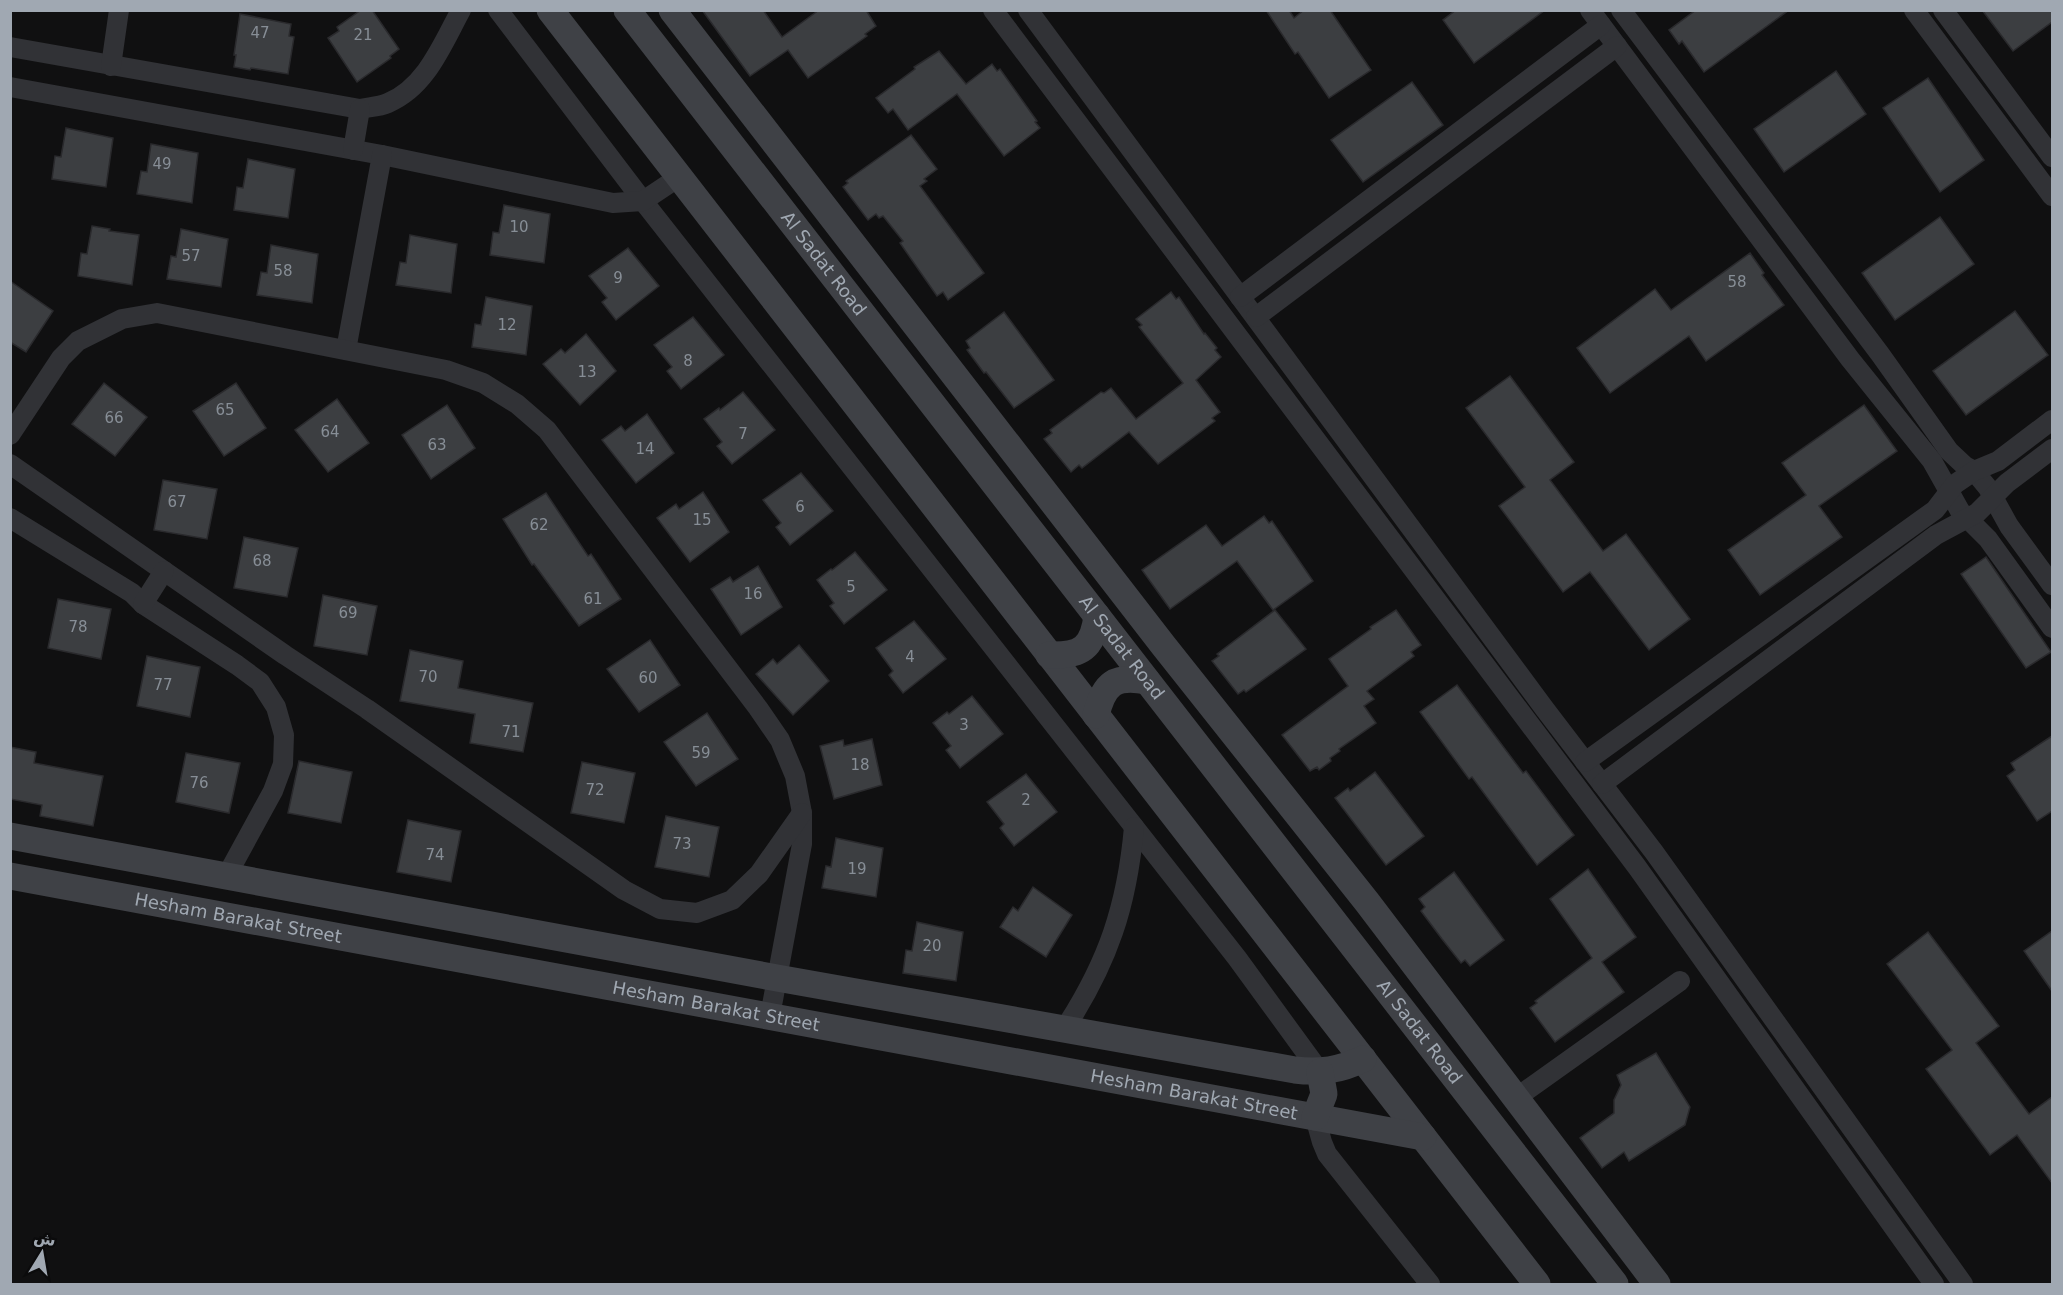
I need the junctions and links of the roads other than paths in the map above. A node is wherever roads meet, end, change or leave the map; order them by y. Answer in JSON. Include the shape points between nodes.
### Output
{"nodes":[{"id":1,"x":119,"y":10,"type":"edge"},
{"id":2,"x":461,"y":10,"type":"edge"},
{"id":3,"x":498,"y":10,"type":"edge"},
{"id":4,"x":550,"y":10,"type":"edge"},
{"id":5,"x":627,"y":10,"type":"edge"},
{"id":6,"x":672,"y":10,"type":"edge"},
{"id":7,"x":993,"y":10,"type":"edge"},
{"id":8,"x":1028,"y":10,"type":"edge"},
{"id":9,"x":1621,"y":10,"type":"edge"},
{"id":10,"x":1914,"y":10,"type":"edge"},
{"id":11,"x":1943,"y":10,"type":"edge"},
{"id":12,"x":1596,"y":18,"type":"edge"},
{"id":13,"x":1617,"y":46,"type":"junction"},
{"id":14,"x":10,"y":47,"type":"edge"},
{"id":15,"x":111,"y":66,"type":"junction"},
{"id":16,"x":10,"y":87,"type":"edge"},
{"id":17,"x":360,"y":109,"type":"junction"},
{"id":18,"x":353,"y":150,"type":"junction"},
{"id":19,"x":382,"y":155,"type":"junction"},
{"id":20,"x":2052,"y":157,"type":"edge"},
{"id":21,"x":679,"y":177,"type":"junction"},
{"id":22,"x":2052,"y":196,"type":"edge"},
{"id":23,"x":643,"y":201,"type":"junction"},
{"id":24,"x":1194,"y":233,"type":"junction"},
{"id":25,"x":1171,"y":249,"type":"junction"},
{"id":26,"x":1240,"y":297,"type":"junction"},
{"id":27,"x":1256,"y":317,"type":"junction"},
{"id":28,"x":346,"y":350,"type":"junction"},
{"id":29,"x":1302,"y":381,"type":"junction"},
{"id":30,"x":1281,"y":396,"type":"junction"},
{"id":31,"x":2052,"y":420,"type":"edge"},
{"id":32,"x":10,"y":435,"type":"edge"},
{"id":33,"x":2052,"y":449,"type":"edge"},
{"id":34,"x":10,"y":464,"type":"edge"},
{"id":35,"x":1974,"y":471,"type":"junction"},
{"id":36,"x":1948,"y":492,"type":"junction"},
{"id":37,"x":1994,"y":497,"type":"junction"},
{"id":38,"x":10,"y":518,"type":"edge"},
{"id":39,"x":1968,"y":519,"type":"junction"},
{"id":40,"x":164,"y":571,"type":"junction"},
{"id":41,"x":2052,"y":585,"type":"edge"},
{"id":42,"x":143,"y":604,"type":"junction"},
{"id":43,"x":1097,"y":616,"type":"junction"},
{"id":44,"x":2052,"y":628,"type":"edge"},
{"id":45,"x":1049,"y":655,"type":"junction"},
{"id":46,"x":1147,"y":681,"type":"junction"},
{"id":47,"x":1544,"y":708,"type":"junction"},
{"id":48,"x":1096,"y":715,"type":"junction"},
{"id":49,"x":1526,"y":720,"type":"junction"},
{"id":50,"x":1585,"y":762,"type":"junction"},
{"id":51,"x":1602,"y":784,"type":"junction"},
{"id":52,"x":802,"y":813,"type":"junction"},
{"id":53,"x":1134,"y":828,"type":"junction"},
{"id":54,"x":10,"y":836,"type":"edge"},
{"id":55,"x":88,"y":851,"type":"junction"},
{"id":56,"x":1654,"y":852,"type":"junction"},
{"id":57,"x":1637,"y":867,"type":"junction"},
{"id":58,"x":10,"y":876,"type":"edge"},
{"id":59,"x":226,"y":877,"type":"junction"},
{"id":60,"x":81,"y":889,"type":"junction"},
{"id":61,"x":777,"y":978,"type":"junction"},
{"id":62,"x":1680,"y":981,"type":"dead end"},
{"id":63,"x":1428,"y":983,"type":"junction"},
{"id":64,"x":1398,"y":1004,"type":"junction"},
{"id":65,"x":770,"y":1016,"type":"junction"},
{"id":66,"x":1065,"y":1028,"type":"junction"},
{"id":67,"x":1362,"y":1059,"type":"junction"},
{"id":68,"x":1320,"y":1072,"type":"junction"},
{"id":69,"x":1516,"y":1098,"type":"junction"},
{"id":70,"x":1316,"y":1117,"type":"junction"},
{"id":71,"x":1423,"y":1137,"type":"junction"},
{"id":72,"x":1430,"y":1284,"type":"edge"},
{"id":73,"x":1537,"y":1284,"type":"edge"},
{"id":74,"x":1615,"y":1284,"type":"edge"},
{"id":75,"x":1657,"y":1284,"type":"edge"},
{"id":76,"x":1934,"y":1284,"type":"edge"},
{"id":77,"x":1963,"y":1284,"type":"edge"}],
"edges":[{"from":1,"to":15,"type":"street"},
{"from":2,"to":17,"type":"street","via":[[427,72],[409,92],[386,104]]},
{"from":3,"to":23,"type":"street"},
{"from":4,"to":21,"type":"street"},
{"from":5,"to":43,"type":"street","name":"Al Sadat Road"},
{"from":6,"to":63,"type":"street"},
{"from":7,"to":25,"type":"street"},
{"from":8,"to":24,"type":"street"},
{"from":9,"to":35,"type":"street","via":[[1949,451]]},
{"from":10,"to":22,"type":"street"},
{"from":11,"to":20,"type":"street"},
{"from":12,"to":13,"type":"street"},
{"from":12,"to":26,"type":"street"},
{"from":13,"to":27,"type":"street"},
{"from":13,"to":36,"type":"street","via":[[1850,359],[1932,461]]},
{"from":14,"to":15,"type":"street"},
{"from":15,"to":17,"type":"street"},
{"from":16,"to":18,"type":"street"},
{"from":17,"to":18,"type":"street"},
{"from":18,"to":19,"type":"street"},
{"from":19,"to":23,"type":"street","via":[[598,201]]},
{"from":19,"to":28,"type":"street"},
{"from":21,"to":23,"type":"street"},
{"from":21,"to":45,"type":"street"},
{"from":23,"to":53,"type":"street"},
{"from":24,"to":25,"type":"street"},
{"from":24,"to":26,"type":"street"},
{"from":25,"to":30,"type":"street"},
{"from":26,"to":27,"type":"street"},
{"from":27,"to":29,"type":"street"},
{"from":28,"to":32,"type":"street","via":[[157,314],[122,318],[78,340],[61,358]]},
{"from":28,"to":52,"type":"street","via":[[446,370],[483,383],[517,404],[547,430],[780,740],[795,776]]},
{"from":29,"to":30,"type":"street"},
{"from":29,"to":47,"type":"street"},
{"from":30,"to":49,"type":"street"},
{"from":31,"to":35,"type":"street","via":[[1998,461]]},
{"from":33,"to":37,"type":"street"},
{"from":34,"to":40,"type":"street"},
{"from":35,"to":36,"type":"street"},
{"from":35,"to":37,"type":"street"},
{"from":36,"to":39,"type":"street"},
{"from":36,"to":50,"type":"street","via":[[1926,517]]},
{"from":37,"to":39,"type":"street"},
{"from":37,"to":41,"type":"street","via":[[2009,526]]},
{"from":38,"to":42,"type":"street","via":[[132,593]]},
{"from":39,"to":44,"type":"street","via":[[1988,539]]},
{"from":39,"to":51,"type":"street","via":[[1936,535]]},
{"from":40,"to":42,"type":"street"},
{"from":40,"to":52,"type":"street","via":[[624,890],[660,909],[697,913],[732,900],[759,874]]},
{"from":42,"to":59,"type":"street","via":[[260,682],[276,707],[284,735],[283,764],[273,791]]},
{"from":43,"to":45,"type":"street","via":[[1095,634],[1084,648],[1068,656]]},
{"from":43,"to":46,"type":"street","name":"Al Sadat Road"},
{"from":45,"to":48,"type":"street"},
{"from":46,"to":48,"type":"street","via":[[1129,678],[1112,683],[1101,696]]},
{"from":46,"to":64,"type":"street","name":"Al Sadat Road"},
{"from":47,"to":49,"type":"street"},
{"from":47,"to":50,"type":"street"},
{"from":48,"to":67,"type":"street"},
{"from":49,"to":57,"type":"street"},
{"from":50,"to":51,"type":"street"},
{"from":51,"to":56,"type":"street"},
{"from":52,"to":61,"type":"street","via":[[802,844]]},
{"from":53,"to":66,"type":"street","via":[[1128,877],[1110,945],[1094,981]]},
{"from":53,"to":68,"type":"street","via":[[1237,958]]},
{"from":54,"to":55,"type":"street","name":"Hesham Barakat Street"},
{"from":55,"to":59,"type":"street","name":"Hesham Barakat Street"},
{"from":55,"to":60,"type":"street"},
{"from":56,"to":57,"type":"street"},
{"from":56,"to":77,"type":"street"},
{"from":57,"to":76,"type":"street"},
{"from":58,"to":60,"type":"street","name":"Hesham Barakat Street"},
{"from":59,"to":61,"type":"street","name":"Hesham Barakat Street"},
{"from":60,"to":65,"type":"street","name":"Hesham Barakat Street"},
{"from":61,"to":65,"type":"street"},
{"from":61,"to":66,"type":"street","name":"Hesham Barakat Street"},
{"from":62,"to":69,"type":"street"},
{"from":63,"to":64,"type":"street"},
{"from":63,"to":69,"type":"street"},
{"from":64,"to":74,"type":"street","name":"Al Sadat Road"},
{"from":65,"to":70,"type":"street","name":"Hesham Barakat Street"},
{"from":66,"to":68,"type":"street","name":"Hesham Barakat Street"},
{"from":67,"to":68,"type":"street","name":"Hesham Barakat Street"},
{"from":67,"to":71,"type":"street"},
{"from":68,"to":70,"type":"street","via":[[1324,1094]]},
{"from":69,"to":75,"type":"street"},
{"from":70,"to":71,"type":"street","name":"Hesham Barakat Street"},
{"from":70,"to":72,"type":"street","via":[[1327,1154]]},
{"from":71,"to":73,"type":"street"}]}
